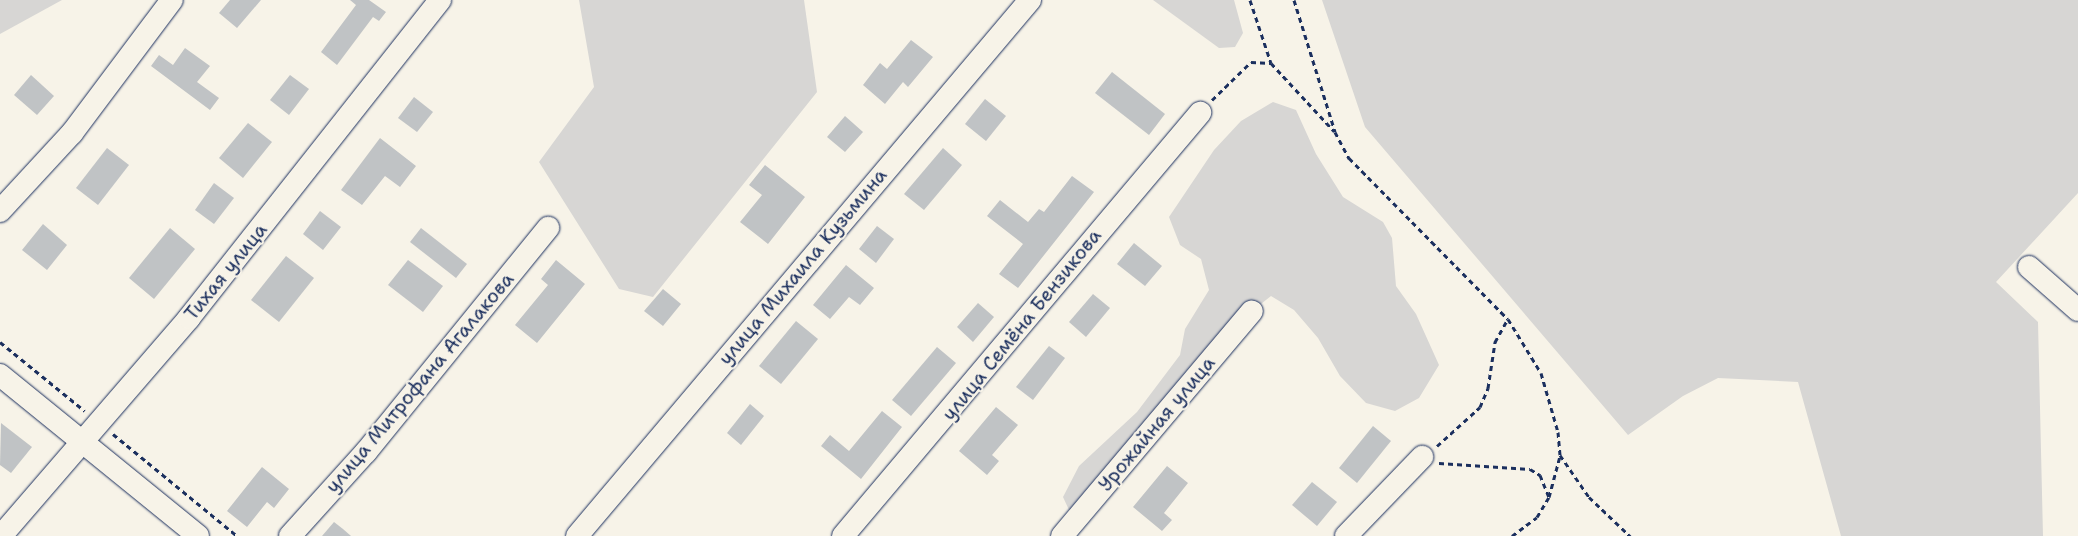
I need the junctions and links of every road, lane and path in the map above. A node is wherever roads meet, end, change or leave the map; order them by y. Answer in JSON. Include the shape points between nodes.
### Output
{"nodes":[{"id":1,"x":172,"y":0,"type":"edge"},
{"id":2,"x":440,"y":0,"type":"edge"},
{"id":3,"x":1030,"y":0,"type":"edge"},
{"id":4,"x":1250,"y":0,"type":"edge"},
{"id":5,"x":1294,"y":0,"type":"edge"},
{"id":6,"x":1270,"y":63,"type":"junction"},
{"id":7,"x":1200,"y":113,"type":"joint"},
{"id":8,"x":1335,"y":132,"type":"junction"},
{"id":9,"x":0,"y":211,"type":"edge"},
{"id":10,"x":548,"y":228,"type":"dead end"},
{"id":11,"x":2029,"y":267,"type":"dead end"},
{"id":12,"x":2078,"y":310,"type":"edge"},
{"id":13,"x":1252,"y":311,"type":"dead end"},
{"id":14,"x":1508,"y":320,"type":"junction"},
{"id":15,"x":0,"y":342,"type":"edge"},
{"id":16,"x":0,"y":375,"type":"edge"},
{"id":17,"x":99,"y":422,"type":"junction"},
{"id":18,"x":82,"y":441,"type":"junction"},
{"id":19,"x":1560,"y":455,"type":"junction"},
{"id":20,"x":1422,"y":458,"type":"junction"},
{"id":21,"x":1549,"y":498,"type":"junction"},
{"id":22,"x":0,"y":536,"type":"edge"},
{"id":23,"x":198,"y":536,"type":"edge"},
{"id":24,"x":237,"y":536,"type":"edge"},
{"id":25,"x":290,"y":536,"type":"edge"},
{"id":26,"x":577,"y":536,"type":"edge"},
{"id":27,"x":844,"y":536,"type":"edge"},
{"id":28,"x":1062,"y":536,"type":"edge"},
{"id":29,"x":1346,"y":536,"type":"edge"},
{"id":30,"x":1512,"y":536,"type":"edge"},
{"id":31,"x":1630,"y":536,"type":"edge"}],
"edges":[{"from":1,"to":9,"type":"street","via":[[72,134]]},
{"from":2,"to":17,"type":"street","name":"Тихая улица","via":[[189,318]]},
{"from":3,"to":26,"type":"street","name":"улица Михаила Кузьмина"},
{"from":4,"to":6,"type":"path"},
{"from":5,"to":8,"type":"path"},
{"from":6,"to":7,"type":"path","via":[[1251,62],[1235,74]]},
{"from":6,"to":8,"type":"path"},
{"from":7,"to":27,"type":"street","name":"улица Семёна Бензикова"},
{"from":8,"to":14,"type":"path","via":[[1349,158],[1373,185]]},
{"from":10,"to":25,"type":"street","name":"улица Митрофана Агалакова","via":[[366,452]]},
{"from":11,"to":12,"type":"street"},
{"from":13,"to":28,"type":"street","name":"Урожайная улица"},
{"from":14,"to":19,"type":"path","via":[[1541,373],[1558,432]]},
{"from":14,"to":20,"type":"path","via":[[1495,342],[1488,388],[1480,406],[1460,429]]},
{"from":15,"to":17,"type":"path"},
{"from":16,"to":18,"type":"street"},
{"from":17,"to":18,"type":"street","name":"Тихая улица"},
{"from":17,"to":24,"type":"path"},
{"from":18,"to":22,"type":"street","name":"Тихая улица"},
{"from":18,"to":23,"type":"street"},
{"from":19,"to":21,"type":"path"},
{"from":19,"to":31,"type":"path","via":[[1589,497]]},
{"from":20,"to":21,"type":"path","via":[[1440,463],[1530,469],[1540,476]]},
{"from":20,"to":29,"type":"street"},
{"from":21,"to":30,"type":"path","via":[[1537,517]]}]}
